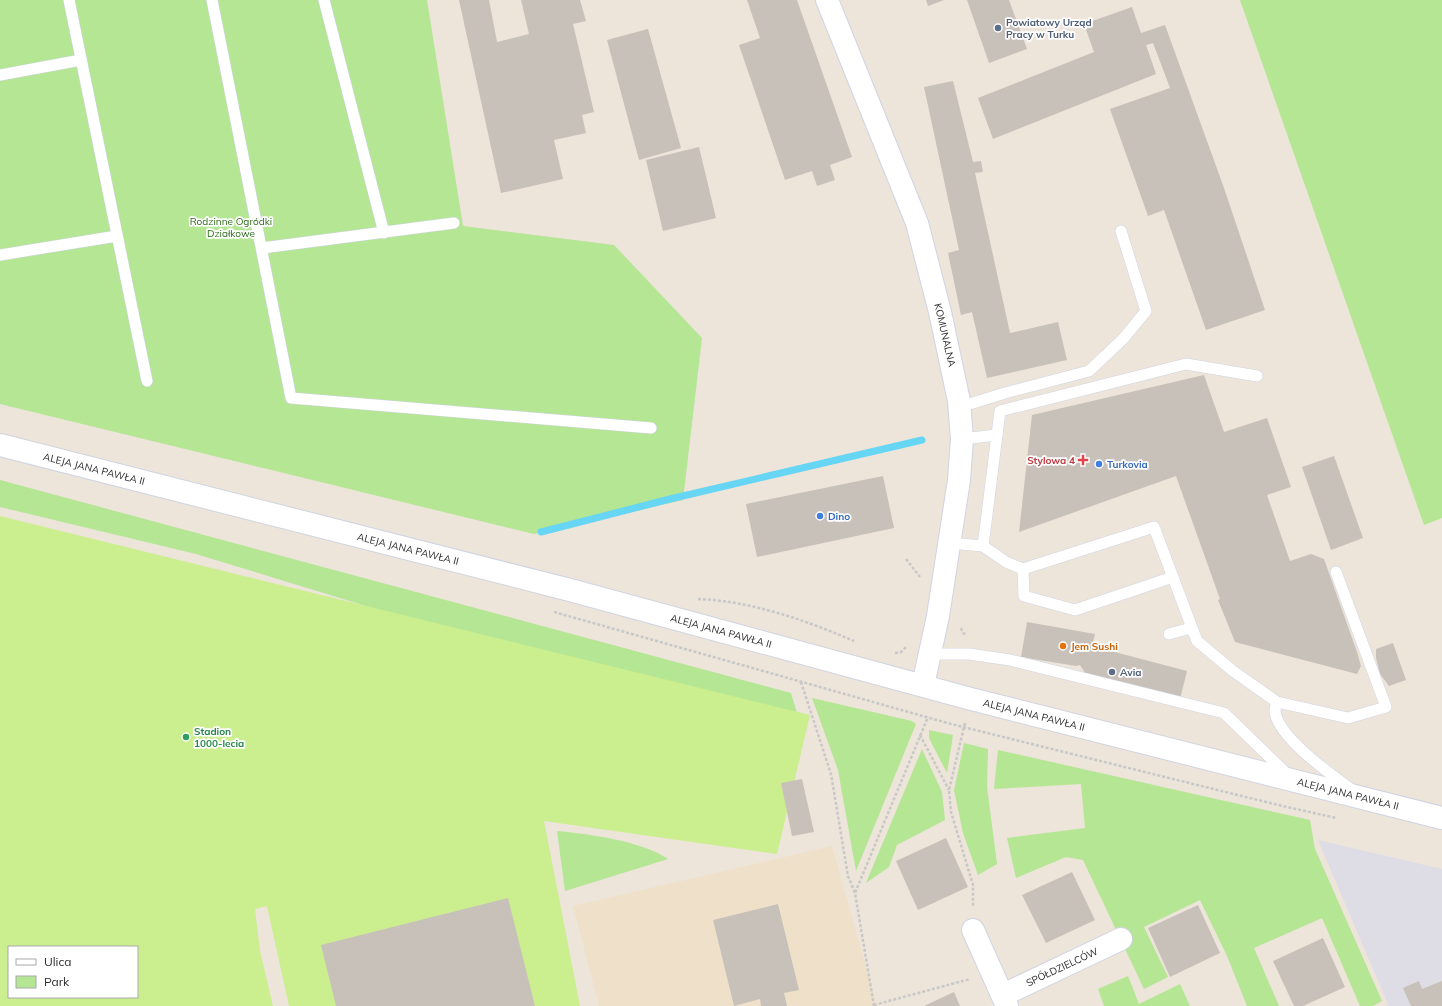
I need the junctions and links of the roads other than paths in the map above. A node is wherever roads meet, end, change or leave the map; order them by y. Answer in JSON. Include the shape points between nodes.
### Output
{"nodes":[{"id":1,"x":69,"y":0,"type":"edge"},
{"id":2,"x":212,"y":0,"type":"edge"},
{"id":3,"x":324,"y":0,"type":"edge"},
{"id":4,"x":827,"y":0,"type":"edge"},
{"id":5,"x":81,"y":60,"type":"junction"},
{"id":6,"x":0,"y":75,"type":"edge"},
{"id":7,"x":454,"y":223,"type":"dead end"},
{"id":8,"x":1121,"y":231,"type":"dead end"},
{"id":9,"x":384,"y":233,"type":"junction"},
{"id":10,"x":117,"y":236,"type":"junction"},
{"id":11,"x":262,"y":248,"type":"junction"},
{"id":12,"x":0,"y":255,"type":"edge"},
{"id":13,"x":1257,"y":376,"type":"dead end"},
{"id":14,"x":147,"y":381,"type":"dead end"},
{"id":15,"x":960,"y":407,"type":"junction"},
{"id":16,"x":651,"y":428,"type":"dead end"},
{"id":17,"x":997,"y":435,"type":"junction"},
{"id":18,"x":962,"y":439,"type":"junction"},
{"id":19,"x":0,"y":445,"type":"edge"},
{"id":20,"x":950,"y":543,"type":"junction"},
{"id":21,"x":983,"y":546,"type":"junction"},
{"id":22,"x":1023,"y":569,"type":"junction"},
{"id":23,"x":1336,"y":572,"type":"dead end"},
{"id":24,"x":1173,"y":577,"type":"junction"},
{"id":25,"x":1191,"y":628,"type":"junction"},
{"id":26,"x":1169,"y":634,"type":"dead end"},
{"id":27,"x":930,"y":654,"type":"junction"},
{"id":28,"x":923,"y":686,"type":"junction"},
{"id":29,"x":1277,"y":702,"type":"junction"},
{"id":30,"x":1294,"y":781,"type":"junction"},
{"id":31,"x":1362,"y":798,"type":"junction"},
{"id":32,"x":1442,"y":818,"type":"edge"},
{"id":33,"x":973,"y":930,"type":"road end"},
{"id":34,"x":1121,"y":939,"type":"dead end"},
{"id":35,"x":1005,"y":1001,"type":"edge"}],
"edges":[{"from":1,"to":5,"type":"lane"},
{"from":2,"to":11,"type":"lane"},
{"from":3,"to":9,"type":"lane"},
{"from":4,"to":15,"type":"main road","name":"KOMUNALNA","via":[[917,223],[940,312]]},
{"from":5,"to":6,"type":"lane"},
{"from":5,"to":10,"type":"lane"},
{"from":7,"to":9,"type":"lane"},
{"from":8,"to":15,"type":"lane","via":[[1146,311],[1123,339],[1089,371]]},
{"from":9,"to":11,"type":"lane"},
{"from":10,"to":12,"type":"lane"},
{"from":10,"to":14,"type":"lane"},
{"from":11,"to":16,"type":"lane","via":[[291,398]]},
{"from":13,"to":17,"type":"lane","via":[[1186,364],[1000,411]]},
{"from":15,"to":18,"type":"main road","name":"KOMUNALNA"},
{"from":17,"to":18,"type":"lane"},
{"from":17,"to":21,"type":"lane"},
{"from":18,"to":20,"type":"main road","name":"KOMUNALNA"},
{"from":19,"to":28,"type":"main road","name":"ALEJA JANA PAWŁA II","via":[[570,590]]},
{"from":20,"to":21,"type":"lane"},
{"from":20,"to":27,"type":"main road","name":"KOMUNALNA"},
{"from":21,"to":22,"type":"lane","via":[[1006,562]]},
{"from":22,"to":24,"type":"lane","via":[[1024,596],[1075,610]]},
{"from":22,"to":24,"type":"lane","via":[[1154,527]]},
{"from":23,"to":29,"type":"lane","via":[[1386,707],[1348,718]]},
{"from":24,"to":25,"type":"lane"},
{"from":25,"to":26,"type":"lane"},
{"from":25,"to":29,"type":"lane","via":[[1197,641],[1233,671]]},
{"from":27,"to":28,"type":"main road","name":"KOMUNALNA"},
{"from":27,"to":30,"type":"lane","via":[[969,654],[1010,660],[1224,713]]},
{"from":28,"to":30,"type":"main road","name":"ALEJA JANA PAWŁA II"},
{"from":29,"to":31,"type":"lane","via":[[1275,712],[1284,731],[1312,759]]},
{"from":30,"to":31,"type":"main road","name":"ALEJA JANA PAWŁA II"},
{"from":31,"to":32,"type":"main road","name":"ALEJA JANA PAWŁA II"},
{"from":33,"to":35,"type":"main road","name":"SPÓŁDZIELCÓW"},
{"from":34,"to":35,"type":"main road","name":"SPÓŁDZIELCÓW"}]}
